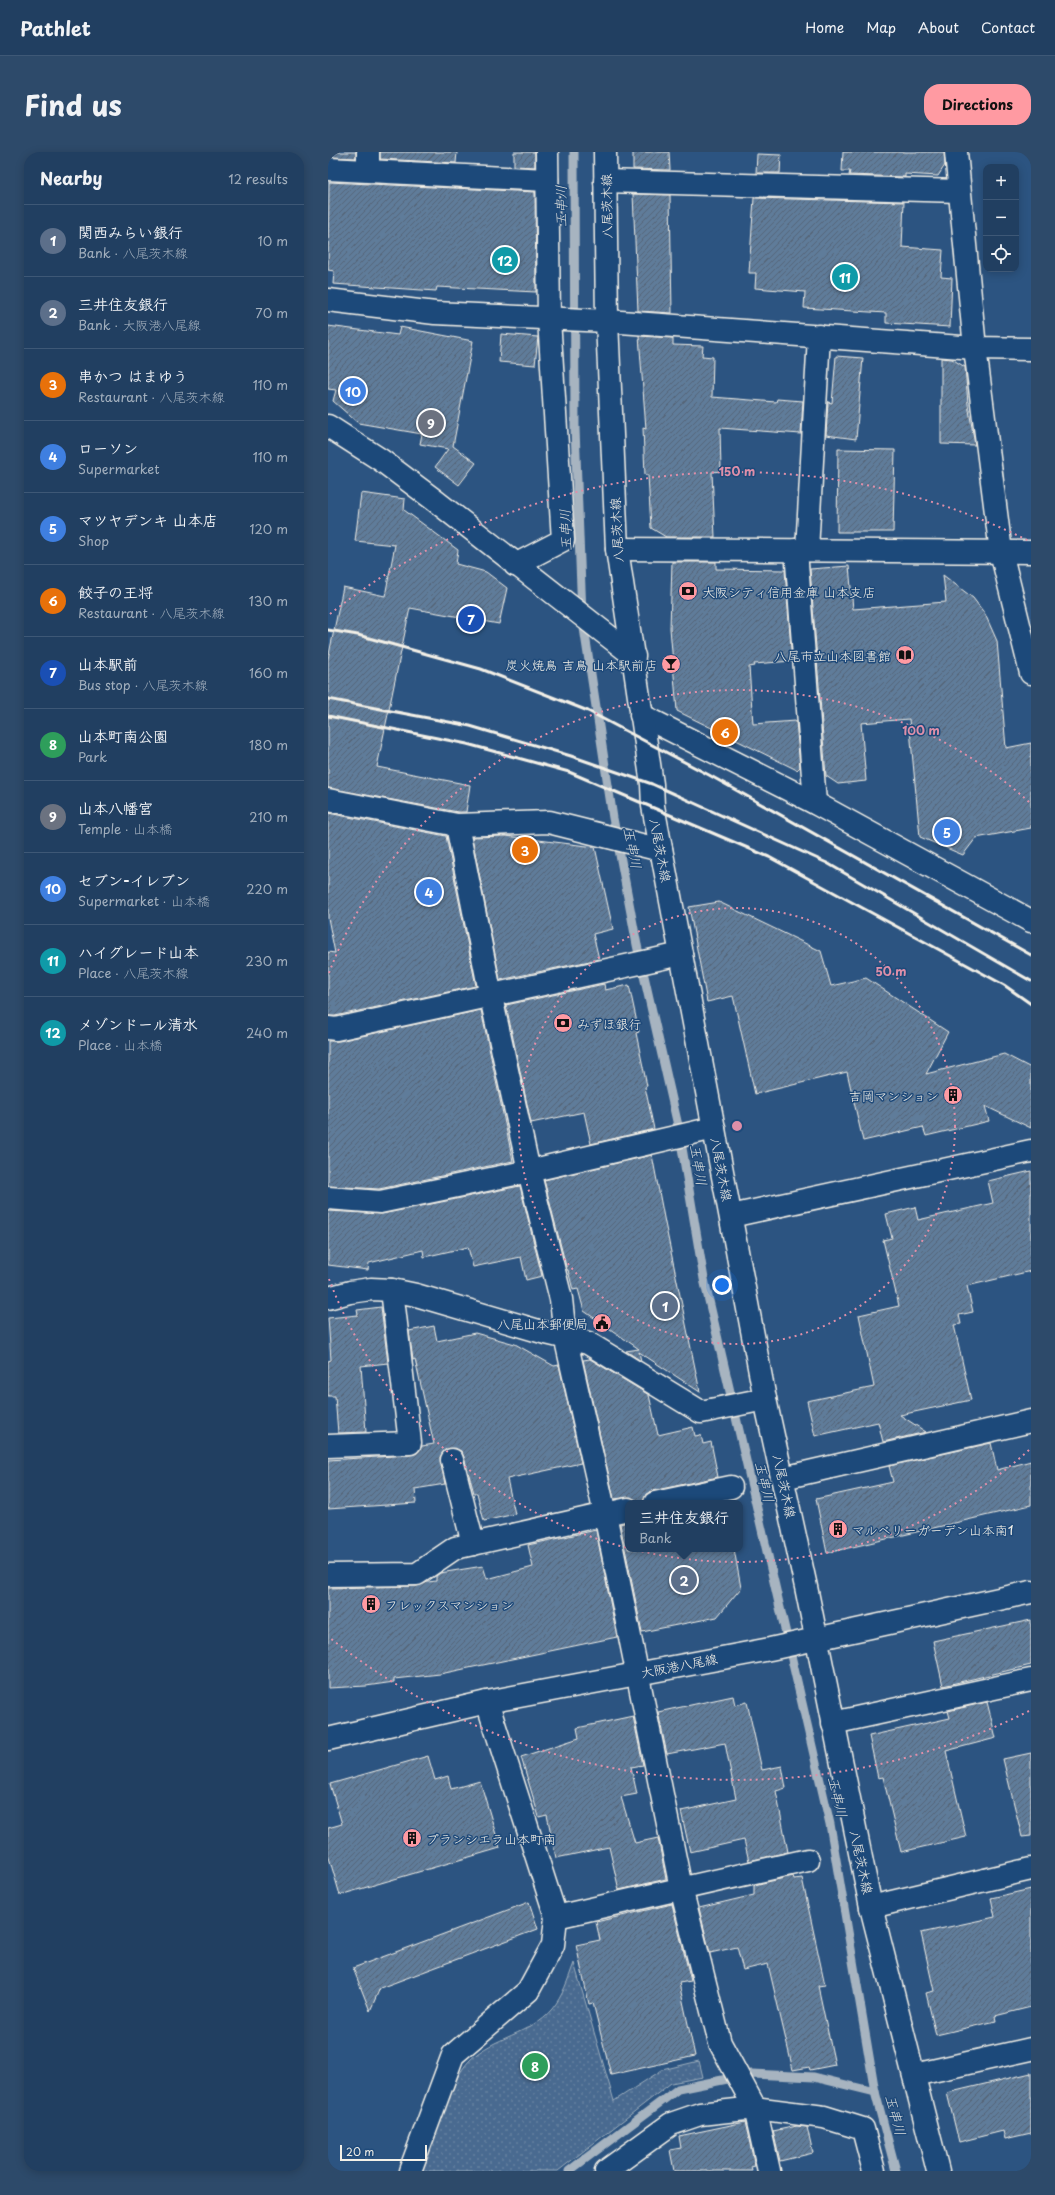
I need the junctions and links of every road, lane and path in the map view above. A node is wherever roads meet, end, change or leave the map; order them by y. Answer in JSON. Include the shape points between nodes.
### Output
{"nodes":[{"id":1,"x":547,"y":152,"type":"edge"},
{"id":2,"x":605,"y":152,"type":"edge"},
{"id":3,"x":956,"y":152,"type":"edge"},
{"id":4,"x":368,"y":161,"type":"edge"},
{"id":5,"x":328,"y":169,"type":"edge"},
{"id":6,"x":547,"y":180,"type":"junction"},
{"id":7,"x":605,"y":182,"type":"junction"},
{"id":8,"x":959,"y":191,"type":"junction"},
{"id":9,"x":328,"y":300,"type":"edge"},
{"id":10,"x":554,"y":319,"type":"junction"},
{"id":11,"x":599,"y":321,"type":"junction"},
{"id":12,"x":819,"y":336,"type":"junction"},
{"id":13,"x":975,"y":348,"type":"junction"},
{"id":14,"x":1031,"y":349,"type":"edge"},
{"id":15,"x":328,"y":426,"type":"edge"},
{"id":16,"x":616,"y":549,"type":"junction"},
{"id":17,"x":801,"y":550,"type":"junction"},
{"id":18,"x":1001,"y":552,"type":"junction"},
{"id":19,"x":1031,"y":552,"type":"edge"},
{"id":20,"x":514,"y":565,"type":"junction"},
{"id":21,"x":634,"y":656,"type":"junction"},
{"id":22,"x":1031,"y":673,"type":"edge"},
{"id":23,"x":641,"y":715,"type":"junction"},
{"id":24,"x":328,"y":800,"type":"edge"},
{"id":25,"x":815,"y":803,"type":"junction"},
{"id":26,"x":456,"y":825,"type":"junction"},
{"id":27,"x":661,"y":850,"type":"junction"},
{"id":28,"x":1031,"y":921,"type":"edge"},
{"id":29,"x":681,"y":954,"type":"junction"},
{"id":30,"x":490,"y":997,"type":"junction"},
{"id":31,"x":328,"y":1028,"type":"edge"},
{"id":32,"x":714,"y":1128,"type":"junction"},
{"id":33,"x":1031,"y":1151,"type":"edge"},
{"id":34,"x":529,"y":1171,"type":"junction"},
{"id":35,"x":328,"y":1198,"type":"edge"},
{"id":36,"x":731,"y":1216,"type":"junction"},
{"id":37,"x":392,"y":1290,"type":"junction"},
{"id":38,"x":328,"y":1298,"type":"edge"},
{"id":39,"x":565,"y":1336,"type":"junction"},
{"id":40,"x":759,"y":1400,"type":"junction"},
{"id":41,"x":1031,"y":1421,"type":"edge"},
{"id":42,"x":328,"y":1446,"type":"edge"},
{"id":43,"x":452,"y":1460,"type":"dead end"},
{"id":44,"x":783,"y":1478,"type":"junction"},
{"id":45,"x":731,"y":1487,"type":"dead end"},
{"id":46,"x":669,"y":1500,"type":"edge"},
{"id":47,"x":625,"y":1510,"type":"edge"},
{"id":48,"x":604,"y":1514,"type":"junction"},
{"id":49,"x":473,"y":1544,"type":"junction"},
{"id":50,"x":328,"y":1576,"type":"edge"},
{"id":51,"x":1031,"y":1592,"type":"edge"},
{"id":52,"x":808,"y":1640,"type":"junction"},
{"id":53,"x":637,"y":1673,"type":"junction"},
{"id":54,"x":1031,"y":1680,"type":"edge"},
{"id":55,"x":487,"y":1702,"type":"junction"},
{"id":56,"x":833,"y":1723,"type":"junction"},
{"id":57,"x":328,"y":1739,"type":"edge"},
{"id":58,"x":808,"y":1860,"type":"dead end"},
{"id":59,"x":1031,"y":1869,"type":"edge"},
{"id":60,"x":681,"y":1888,"type":"junction"},
{"id":61,"x":871,"y":1907,"type":"junction"},
{"id":62,"x":556,"y":1917,"type":"junction"},
{"id":63,"x":1031,"y":2049,"type":"edge"},
{"id":64,"x":914,"y":2076,"type":"junction"},
{"id":65,"x":755,"y":2108,"type":"junction"},
{"id":66,"x":410,"y":2171,"type":"edge"},
{"id":67,"x":606,"y":2171,"type":"edge"},
{"id":68,"x":769,"y":2171,"type":"edge"},
{"id":69,"x":874,"y":2171,"type":"edge"},
{"id":70,"x":938,"y":2171,"type":"edge"}],
"edges":[{"from":1,"to":6,"type":"street"},
{"from":2,"to":7,"type":"street","name":"八尾茨木線"},
{"from":3,"to":8,"type":"street"},
{"from":4,"to":5,"type":"street"},
{"from":4,"to":6,"type":"street"},
{"from":6,"to":10,"type":"street"},
{"from":7,"to":8,"type":"street"},
{"from":7,"to":11,"type":"street","name":"八尾茨木線"},
{"from":8,"to":13,"type":"street"},
{"from":9,"to":10,"type":"street","via":[[435,313]]},
{"from":10,"to":11,"type":"street"},
{"from":10,"to":20,"type":"street","via":[[562,540]]},
{"from":11,"to":12,"type":"street"},
{"from":11,"to":16,"type":"street","name":"八尾茨木線"},
{"from":12,"to":13,"type":"street"},
{"from":12,"to":17,"type":"street"},
{"from":13,"to":14,"type":"street"},
{"from":13,"to":18,"type":"street"},
{"from":15,"to":20,"type":"street","via":[[387,465]]},
{"from":16,"to":17,"type":"street"},
{"from":16,"to":21,"type":"street","name":"八尾茨木線"},
{"from":17,"to":18,"type":"street"},
{"from":17,"to":25,"type":"street"},
{"from":18,"to":19,"type":"street"},
{"from":18,"to":22,"type":"street"},
{"from":20,"to":21,"type":"street"},
{"from":21,"to":23,"type":"street","name":"八尾茨木線"},
{"from":23,"to":25,"type":"street"},
{"from":23,"to":27,"type":"street","name":"八尾茨木線"},
{"from":24,"to":26,"type":"street"},
{"from":25,"to":28,"type":"street"},
{"from":26,"to":27,"type":"street","via":[[548,822]]},
{"from":26,"to":30,"type":"street"},
{"from":27,"to":29,"type":"street","name":"八尾茨木線"},
{"from":29,"to":30,"type":"street"},
{"from":29,"to":32,"type":"street","name":"八尾茨木線"},
{"from":30,"to":31,"type":"street","via":[[336,1030]]},
{"from":30,"to":34,"type":"street"},
{"from":32,"to":34,"type":"street"},
{"from":32,"to":36,"type":"street","name":"八尾茨木線"},
{"from":33,"to":36,"type":"street"},
{"from":34,"to":35,"type":"street","via":[[380,1202]]},
{"from":34,"to":39,"type":"street","via":[[561,1299]]},
{"from":36,"to":40,"type":"street","name":"八尾茨木線"},
{"from":37,"to":38,"type":"street","via":[[371,1289]]},
{"from":37,"to":39,"type":"street","via":[[542,1332]]},
{"from":37,"to":42,"type":"street","via":[[410,1443]]},
{"from":39,"to":40,"type":"street","via":[[588,1343],[701,1412]]},
{"from":39,"to":48,"type":"street"},
{"from":40,"to":44,"type":"street","name":"八尾茨木線"},
{"from":41,"to":44,"type":"street"},
{"from":43,"to":49,"type":"street"},
{"from":44,"to":52,"type":"street","name":"八尾茨木線"},
{"from":45,"to":46,"type":"street"},
{"from":47,"to":48,"type":"street"},
{"from":48,"to":49,"type":"street"},
{"from":48,"to":53,"type":"street"},
{"from":49,"to":50,"type":"street","via":[[455,1548],[417,1574]]},
{"from":51,"to":52,"type":"street","name":"大阪港八尾線"},
{"from":52,"to":53,"type":"street","name":"大阪港八尾線"},
{"from":52,"to":56,"type":"street","name":"八尾茨木線"},
{"from":53,"to":55,"type":"street","name":"大阪港八尾線"},
{"from":53,"to":60,"type":"street"},
{"from":54,"to":56,"type":"street"},
{"from":55,"to":57,"type":"street","name":"大阪港八尾線"},
{"from":55,"to":62,"type":"street"},
{"from":56,"to":61,"type":"street","name":"八尾茨木線"},
{"from":58,"to":60,"type":"street"},
{"from":59,"to":61,"type":"street"},
{"from":60,"to":62,"type":"street"},
{"from":60,"to":65,"type":"street","via":[[720,2043]]},
{"from":61,"to":64,"type":"street","name":"八尾茨木線"},
{"from":62,"to":66,"type":"street","via":[[552,1945],[528,1991],[452,2055]]},
{"from":63,"to":64,"type":"street"},
{"from":64,"to":70,"type":"street","name":"八尾茨木線"},
{"from":65,"to":67,"type":"street","via":[[700,2114],[671,2124]]},
{"from":65,"to":68,"type":"street"},
{"from":65,"to":69,"type":"street","via":[[824,2117],[863,2129]]}]}
